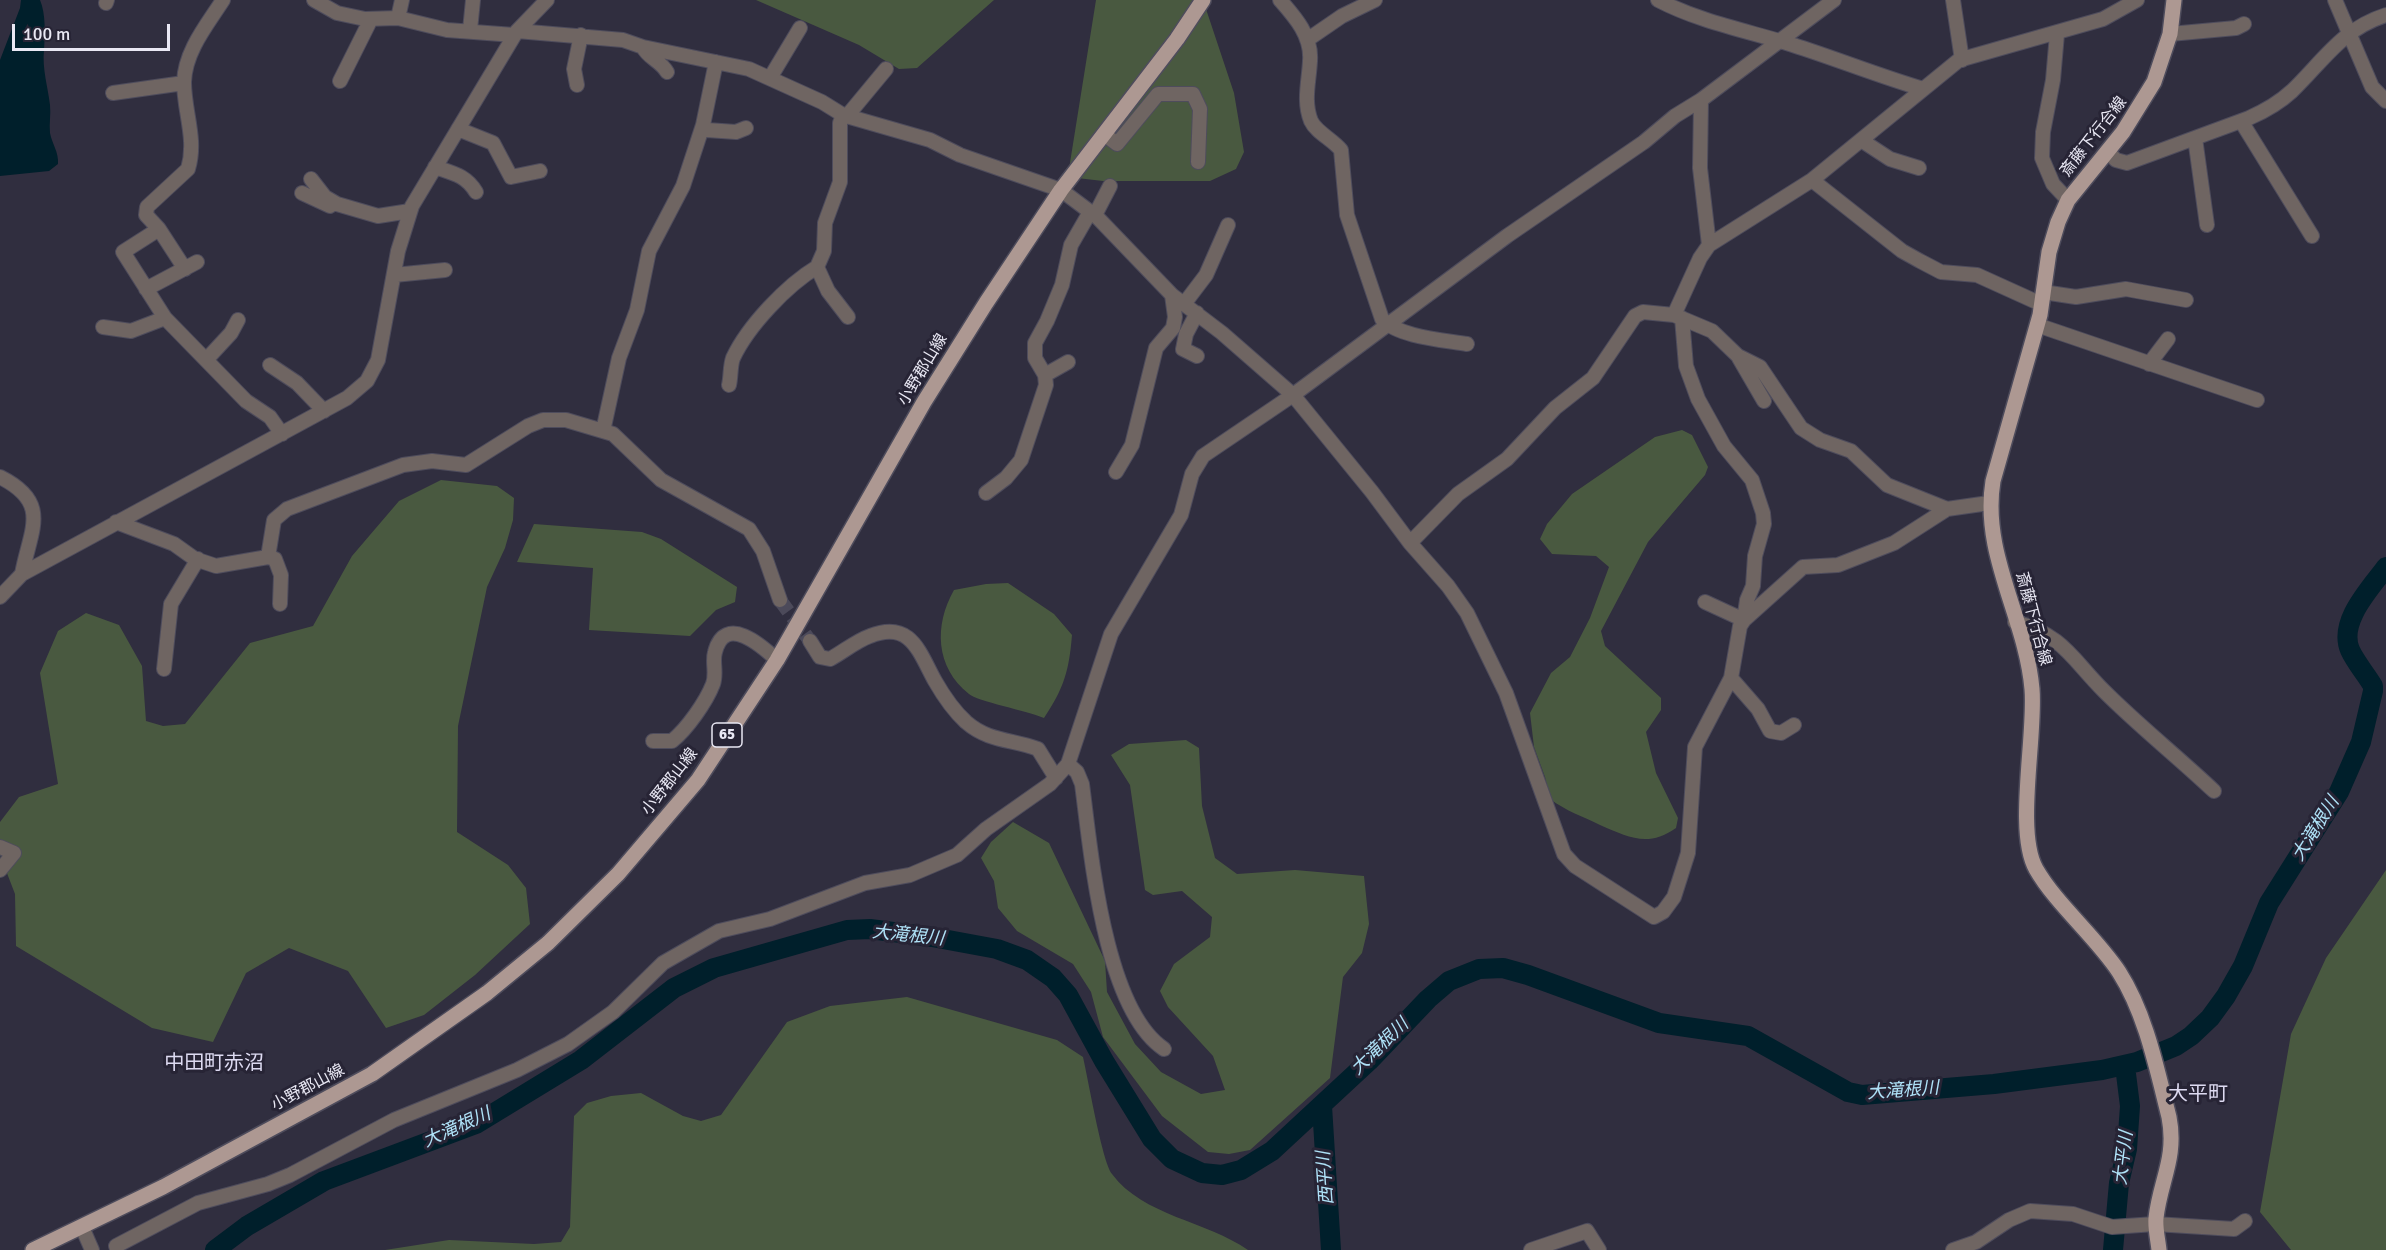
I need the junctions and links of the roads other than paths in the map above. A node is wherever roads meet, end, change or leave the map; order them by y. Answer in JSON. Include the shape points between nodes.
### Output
{"nodes":[{"id":1,"x":223,"y":0,"type":"edge"},
{"id":2,"x":314,"y":0,"type":"edge"},
{"id":3,"x":402,"y":0,"type":"edge"},
{"id":4,"x":473,"y":0,"type":"edge"},
{"id":5,"x":528,"y":0,"type":"edge"},
{"id":6,"x":547,"y":0,"type":"edge"},
{"id":7,"x":1203,"y":0,"type":"edge"},
{"id":8,"x":1280,"y":0,"type":"edge"},
{"id":9,"x":1375,"y":0,"type":"edge"},
{"id":10,"x":1658,"y":0,"type":"edge"},
{"id":11,"x":1833,"y":0,"type":"edge"},
{"id":12,"x":1953,"y":0,"type":"edge"},
{"id":13,"x":2137,"y":0,"type":"edge"},
{"id":14,"x":2174,"y":0,"type":"edge"},
{"id":15,"x":2335,"y":0,"type":"edge"},
{"id":16,"x":530,"y":15,"type":"junction"},
{"id":17,"x":2386,"y":15,"type":"edge"},
{"id":18,"x":398,"y":18,"type":"junction"},
{"id":19,"x":371,"y":19,"type":"junction"},
{"id":20,"x":2244,"y":24,"type":"dead end"},
{"id":21,"x":800,"y":28,"type":"dead end"},
{"id":22,"x":470,"y":30,"type":"junction"},
{"id":23,"x":2349,"y":32,"type":"junction"},
{"id":24,"x":516,"y":33,"type":"junction"},
{"id":25,"x":2056,"y":34,"type":"junction"},
{"id":26,"x":2170,"y":34,"type":"junction"},
{"id":27,"x":581,"y":35,"type":"junction"},
{"id":28,"x":1307,"y":40,"type":"junction"},
{"id":29,"x":1778,"y":42,"type":"junction"},
{"id":30,"x":643,"y":47,"type":"junction"},
{"id":31,"x":1962,"y":60,"type":"junction"},
{"id":32,"x":716,"y":62,"type":"junction"},
{"id":33,"x":886,"y":69,"type":"dead end"},
{"id":34,"x":667,"y":72,"type":"dead end"},
{"id":35,"x":770,"y":78,"type":"junction"},
{"id":36,"x":340,"y":81,"type":"dead end"},
{"id":37,"x":184,"y":82,"type":"junction"},
{"id":38,"x":577,"y":85,"type":"dead end"},
{"id":39,"x":1923,"y":89,"type":"junction"},
{"id":40,"x":113,"y":93,"type":"dead end"},
{"id":41,"x":1701,"y":100,"type":"junction"},
{"id":42,"x":2386,"y":101,"type":"edge"},
{"id":43,"x":845,"y":116,"type":"junction"},
{"id":44,"x":2241,"y":122,"type":"junction"},
{"id":45,"x":703,"y":125,"type":"junction"},
{"id":46,"x":746,"y":128,"type":"dead end"},
{"id":47,"x":458,"y":129,"type":"junction"},
{"id":48,"x":1104,"y":134,"type":"junction"},
{"id":49,"x":2195,"y":138,"type":"junction"},
{"id":50,"x":1861,"y":140,"type":"junction"},
{"id":51,"x":2107,"y":150,"type":"junction"},
{"id":52,"x":1198,"y":162,"type":"dead end"},
{"id":53,"x":435,"y":167,"type":"junction"},
{"id":54,"x":1918,"y":168,"type":"dead end"},
{"id":55,"x":540,"y":171,"type":"dead end"},
{"id":56,"x":311,"y":180,"type":"dead end"},
{"id":57,"x":1812,"y":180,"type":"junction"},
{"id":58,"x":1110,"y":186,"type":"dead end"},
{"id":59,"x":1061,"y":190,"type":"junction"},
{"id":60,"x":476,"y":192,"type":"dead end"},
{"id":61,"x":302,"y":193,"type":"dead end"},
{"id":62,"x":2068,"y":200,"type":"junction"},
{"id":63,"x":365,"y":211,"type":"junction"},
{"id":64,"x":411,"y":211,"type":"junction"},
{"id":65,"x":1093,"y":214,"type":"junction"},
{"id":66,"x":1228,"y":225,"type":"dead end"},
{"id":67,"x":2207,"y":225,"type":"dead end"},
{"id":68,"x":159,"y":229,"type":"junction"},
{"id":69,"x":2312,"y":236,"type":"dead end"},
{"id":70,"x":1709,"y":245,"type":"junction"},
{"id":71,"x":818,"y":267,"type":"junction"},
{"id":72,"x":445,"y":270,"type":"dead end"},
{"id":73,"x":394,"y":275,"type":"junction"},
{"id":74,"x":146,"y":289,"type":"junction"},
{"id":75,"x":1172,"y":295,"type":"junction"},
{"id":76,"x":2042,"y":298,"type":"junction"},
{"id":77,"x":2186,"y":300,"type":"dead end"},
{"id":78,"x":1184,"y":304,"type":"junction"},
{"id":79,"x":1197,"y":313,"type":"junction"},
{"id":80,"x":1678,"y":316,"type":"junction"},
{"id":81,"x":848,"y":317,"type":"dead end"},
{"id":82,"x":165,"y":318,"type":"junction"},
{"id":83,"x":238,"y":320,"type":"dead end"},
{"id":84,"x":2037,"y":325,"type":"junction"},
{"id":85,"x":1388,"y":326,"type":"junction"},
{"id":86,"x":103,"y":327,"type":"dead end"},
{"id":87,"x":2168,"y":339,"type":"dead end"},
{"id":88,"x":1467,"y":344,"type":"dead end"},
{"id":89,"x":1197,"y":356,"type":"dead end"},
{"id":90,"x":1738,"y":356,"type":"junction"},
{"id":91,"x":206,"y":360,"type":"junction"},
{"id":92,"x":1068,"y":362,"type":"dead end"},
{"id":93,"x":270,"y":364,"type":"dead end"},
{"id":94,"x":2149,"y":364,"type":"junction"},
{"id":95,"x":1045,"y":375,"type":"junction"},
{"id":96,"x":729,"y":386,"type":"dead end"},
{"id":97,"x":1293,"y":395,"type":"junction"},
{"id":98,"x":2257,"y":400,"type":"dead end"},
{"id":99,"x":1764,"y":401,"type":"dead end"},
{"id":100,"x":324,"y":411,"type":"junction"},
{"id":101,"x":603,"y":430,"type":"junction"},
{"id":102,"x":282,"y":434,"type":"junction"},
{"id":103,"x":1116,"y":472,"type":"dead end"},
{"id":104,"x":0,"y":477,"type":"edge"},
{"id":105,"x":986,"y":493,"type":"dead end"},
{"id":106,"x":1989,"y":503,"type":"junction"},
{"id":107,"x":1947,"y":509,"type":"junction"},
{"id":108,"x":116,"y":522,"type":"junction"},
{"id":109,"x":1410,"y":543,"type":"junction"},
{"id":110,"x":268,"y":557,"type":"junction"},
{"id":111,"x":198,"y":560,"type":"junction"},
{"id":112,"x":22,"y":574,"type":"junction"},
{"id":113,"x":0,"y":597,"type":"edge"},
{"id":114,"x":780,"y":600,"type":"tunnel mouth"},
{"id":115,"x":1705,"y":602,"type":"dead end"},
{"id":116,"x":280,"y":604,"type":"dead end"},
{"id":117,"x":1744,"y":620,"type":"junction"},
{"id":118,"x":2015,"y":622,"type":"junction"},
{"id":119,"x":810,"y":641,"type":"tunnel mouth"},
{"id":120,"x":777,"y":660,"type":"junction"},
{"id":121,"x":164,"y":669,"type":"dead end"},
{"id":122,"x":1731,"y":678,"type":"junction"},
{"id":123,"x":1794,"y":725,"type":"dead end"},
{"id":124,"x":653,"y":741,"type":"dead end"},
{"id":125,"x":1068,"y":764,"type":"junction"},
{"id":126,"x":1056,"y":778,"type":"junction"},
{"id":127,"x":2214,"y":791,"type":"dead end"},
{"id":128,"x":0,"y":848,"type":"edge"},
{"id":129,"x":0,"y":870,"type":"edge"},
{"id":130,"x":1164,"y":1049,"type":"dead end"},
{"id":131,"x":2245,"y":1221,"type":"dead end"},
{"id":132,"x":2155,"y":1224,"type":"junction"},
{"id":133,"x":82,"y":1227,"type":"junction"},
{"id":134,"x":116,"y":1246,"type":"dead end"},
{"id":135,"x":1974,"y":1247,"type":"edge"},
{"id":136,"x":33,"y":1250,"type":"edge"},
{"id":137,"x":92,"y":1250,"type":"edge"},
{"id":138,"x":1531,"y":1250,"type":"edge"},
{"id":139,"x":1599,"y":1250,"type":"edge"},
{"id":140,"x":1953,"y":1250,"type":"edge"},
{"id":141,"x":2159,"y":1250,"type":"edge"}],
"edges":[{"from":1,"to":37,"type":"street","via":[[196,43]]},
{"from":2,"to":19,"type":"street","via":[[337,13]]},
{"from":3,"to":18,"type":"street"},
{"from":4,"to":22,"type":"street"},
{"from":5,"to":16,"type":"street"},
{"from":6,"to":16,"type":"street"},
{"from":7,"to":48,"type":"main road","name":"小野郡山線","number":"65"},
{"from":8,"to":28,"type":"street","via":[[1297,19]]},
{"from":9,"to":28,"type":"street"},
{"from":10,"to":29,"type":"street","via":[[1677,10]]},
{"from":11,"to":29,"type":"street"},
{"from":12,"to":31,"type":"street"},
{"from":13,"to":25,"type":"street","via":[[2103,19]]},
{"from":14,"to":26,"type":"main road","name":"斎藤下行合線"},
{"from":15,"to":23,"type":"street"},
{"from":16,"to":24,"type":"street"},
{"from":17,"to":23,"type":"street"},
{"from":18,"to":19,"type":"street"},
{"from":18,"to":22,"type":"street","via":[[447,30]]},
{"from":19,"to":36,"type":"street"},
{"from":20,"to":26,"type":"street"},
{"from":21,"to":35,"type":"street"},
{"from":22,"to":24,"type":"street"},
{"from":23,"to":42,"type":"street","via":[[2372,87]]},
{"from":23,"to":44,"type":"street","via":[[2280,101]]},
{"from":24,"to":27,"type":"street"},
{"from":24,"to":47,"type":"street"},
{"from":25,"to":31,"type":"street"},
{"from":25,"to":62,"type":"street","via":[[2042,158],[2053,184]]},
{"from":26,"to":51,"type":"main road","name":"斎藤下行合線","via":[[2154,82]]},
{"from":27,"to":30,"type":"street","via":[[623,40]]},
{"from":27,"to":38,"type":"street","via":[[574,69]]},
{"from":28,"to":85,"type":"street","via":[[1311,58],[1306,99],[1311,122],[1341,150],[1347,215],[1377,306]]},
{"from":29,"to":39,"type":"street"},
{"from":29,"to":41,"type":"street"},
{"from":30,"to":32,"type":"street"},
{"from":30,"to":34,"type":"street"},
{"from":31,"to":39,"type":"street"},
{"from":32,"to":35,"type":"street"},
{"from":32,"to":45,"type":"street"},
{"from":33,"to":43,"type":"street"},
{"from":35,"to":43,"type":"street"},
{"from":37,"to":40,"type":"street"},
{"from":37,"to":68,"type":"street","via":[[192,135],[189,165],[178,181],[147,207],[146,215]]},
{"from":39,"to":50,"type":"street"},
{"from":41,"to":70,"type":"street","via":[[1700,168]]},
{"from":41,"to":85,"type":"street","via":[[1507,236]]},
{"from":43,"to":59,"type":"street","via":[[930,140],[960,155]]},
{"from":43,"to":71,"type":"street","via":[[840,123],[840,182],[825,223],[824,251]]},
{"from":44,"to":49,"type":"street"},
{"from":44,"to":69,"type":"street"},
{"from":45,"to":46,"type":"street","via":[[707,130],[736,132]]},
{"from":45,"to":101,"type":"street","via":[[682,186],[649,251],[637,310],[619,358]]},
{"from":47,"to":53,"type":"street"},
{"from":47,"to":55,"type":"street","via":[[493,143],[511,177]]},
{"from":48,"to":52,"type":"street","via":[[1117,144],[1158,94],[1193,94],[1200,110]]},
{"from":48,"to":59,"type":"main road","name":"小野郡山線","number":"65"},
{"from":49,"to":51,"type":"street","via":[[2127,163],[2116,160]]},
{"from":49,"to":67,"type":"street"},
{"from":50,"to":54,"type":"street","via":[[1890,159]]},
{"from":50,"to":57,"type":"street"},
{"from":51,"to":62,"type":"main road","name":"斎藤下行合線"},
{"from":53,"to":60,"type":"street","via":[[463,176]]},
{"from":53,"to":64,"type":"street"},
{"from":56,"to":63,"type":"street","via":[[331,201]]},
{"from":57,"to":70,"type":"street"},
{"from":57,"to":76,"type":"street","via":[[1902,251],[1941,272],[1977,275]]},
{"from":58,"to":65,"type":"street"},
{"from":59,"to":65,"type":"street"},
{"from":59,"to":120,"type":"main road","name":"小野郡山線","number":"65","via":[[924,402]]},
{"from":61,"to":63,"type":"street","via":[[348,215]]},
{"from":62,"to":76,"type":"main road","name":"斎藤下行合線","via":[[2049,252]]},
{"from":63,"to":64,"type":"street","via":[[378,216]]},
{"from":64,"to":73,"type":"street"},
{"from":65,"to":75,"type":"street"},
{"from":65,"to":95,"type":"street","via":[[1071,245],[1062,285],[1035,343],[1035,358]]},
{"from":66,"to":78,"type":"street","via":[[1206,275]]},
{"from":68,"to":74,"type":"street","via":[[123,252]]},
{"from":68,"to":74,"type":"street","via":[[191,266]]},
{"from":70,"to":80,"type":"street","via":[[1700,258]]},
{"from":71,"to":81,"type":"street","via":[[828,291]]},
{"from":71,"to":96,"type":"street","via":[[771,306],[745,339],[732,361]]},
{"from":72,"to":73,"type":"street"},
{"from":73,"to":100,"type":"street","via":[[374,370],[358,390]]},
{"from":74,"to":82,"type":"street"},
{"from":75,"to":78,"type":"street"},
{"from":75,"to":103,"type":"street","via":[[1173,328],[1156,348],[1132,446]]},
{"from":76,"to":77,"type":"street","via":[[2126,289]]},
{"from":76,"to":84,"type":"main road","name":"斎藤下行合線"},
{"from":78,"to":79,"type":"street"},
{"from":79,"to":89,"type":"street","via":[[1183,349]]},
{"from":79,"to":97,"type":"street"},
{"from":80,"to":90,"type":"street","via":[[1712,331]]},
{"from":80,"to":109,"type":"street","via":[[1643,312],[1635,316],[1593,378],[1555,408],[1507,459],[1458,494]]},
{"from":80,"to":117,"type":"street","via":[[1686,366],[1698,399],[1724,446],[1752,480],[1763,513]]},
{"from":82,"to":86,"type":"street","via":[[131,331]]},
{"from":82,"to":91,"type":"street"},
{"from":83,"to":91,"type":"street"},
{"from":84,"to":94,"type":"street"},
{"from":84,"to":106,"type":"main road","name":"斎藤下行合線"},
{"from":85,"to":88,"type":"street"},
{"from":85,"to":97,"type":"street"},
{"from":87,"to":94,"type":"street"},
{"from":90,"to":99,"type":"street"},
{"from":90,"to":107,"type":"street","via":[[1760,367],[1801,428],[1851,451],[1887,485]]},
{"from":91,"to":102,"type":"street","via":[[246,401],[270,417]]},
{"from":92,"to":95,"type":"street"},
{"from":93,"to":100,"type":"street","via":[[297,383]]},
{"from":94,"to":98,"type":"street"},
{"from":95,"to":105,"type":"street","via":[[1046,386],[1022,460]]},
{"from":97,"to":109,"type":"street"},
{"from":97,"to":125,"type":"street","via":[[1203,456],[1192,474],[1181,514],[1111,634]]},
{"from":100,"to":102,"type":"street"},
{"from":101,"to":110,"type":"street","via":[[566,420],[543,420],[466,465],[423,461],[382,471],[282,512],[272,527]]},
{"from":101,"to":114,"type":"street","via":[[661,480],[749,529],[763,552]]},
{"from":102,"to":108,"type":"street"},
{"from":104,"to":112,"type":"street","via":[[24,493],[34,511],[34,529]]},
{"from":106,"to":107,"type":"street"},
{"from":106,"to":118,"type":"main road","name":"斎藤下行合線","via":[[1994,547]]},
{"from":107,"to":117,"type":"street","via":[[1894,543],[1838,565],[1803,567]]},
{"from":108,"to":111,"type":"street","via":[[174,544]]},
{"from":108,"to":112,"type":"street"},
{"from":109,"to":122,"type":"street","via":[[1448,586],[1481,640],[1529,751],[1564,854],[1575,866],[1654,917],[1674,897],[1688,853],[1695,747]]},
{"from":110,"to":111,"type":"street","via":[[222,567]]},
{"from":110,"to":116,"type":"street","via":[[279,565]]},
{"from":111,"to":121,"type":"street","via":[[171,604]]},
{"from":112,"to":113,"type":"street"},
{"from":115,"to":117,"type":"street"},
{"from":117,"to":122,"type":"street"},
{"from":118,"to":127,"type":"street","via":[[2055,639],[2104,691]]},
{"from":118,"to":132,"type":"main road","name":"斎藤下行合線","via":[[2032,688],[2028,831],[2033,860],[2043,878],[2119,972],[2141,1021],[2161,1085],[2171,1139],[2169,1166]]},
{"from":119,"to":126,"type":"street","via":[[820,657],[830,659],[870,636],[890,631],[904,634],[915,644],[936,683],[966,722],[1002,742],[1038,749]]},
{"from":120,"to":124,"type":"street","via":[[745,635],[721,640],[714,652],[713,683],[702,702],[676,737],[668,742]]},
{"from":120,"to":133,"type":"main road","name":"小野郡山線","number":"65","via":[[698,780],[618,874],[548,943],[487,993],[372,1074],[163,1188]]},
{"from":122,"to":123,"type":"street","via":[[1770,731],[1781,733]]},
{"from":125,"to":126,"type":"street"},
{"from":125,"to":130,"type":"street","via":[[1082,784],[1091,862],[1119,978],[1138,1024]]},
{"from":126,"to":134,"type":"street","via":[[945,861],[910,875],[865,883],[770,919],[719,931],[663,963],[609,1016],[568,1044],[507,1075],[394,1120],[290,1175],[198,1203]]},
{"from":128,"to":129,"type":"street","via":[[14,853]]},
{"from":131,"to":132,"type":"street","via":[[2234,1229]]},
{"from":132,"to":135,"type":"street","via":[[2112,1227],[2073,1214],[2030,1210],[2009,1220]]},
{"from":132,"to":141,"type":"main road","name":"斎藤下行合線"},
{"from":133,"to":136,"type":"main road","name":"小野郡山線","number":"65"},
{"from":133,"to":137,"type":"street"},
{"from":135,"to":140,"type":"street"},
{"from":138,"to":139,"type":"street","via":[[1587,1231]]}]}
